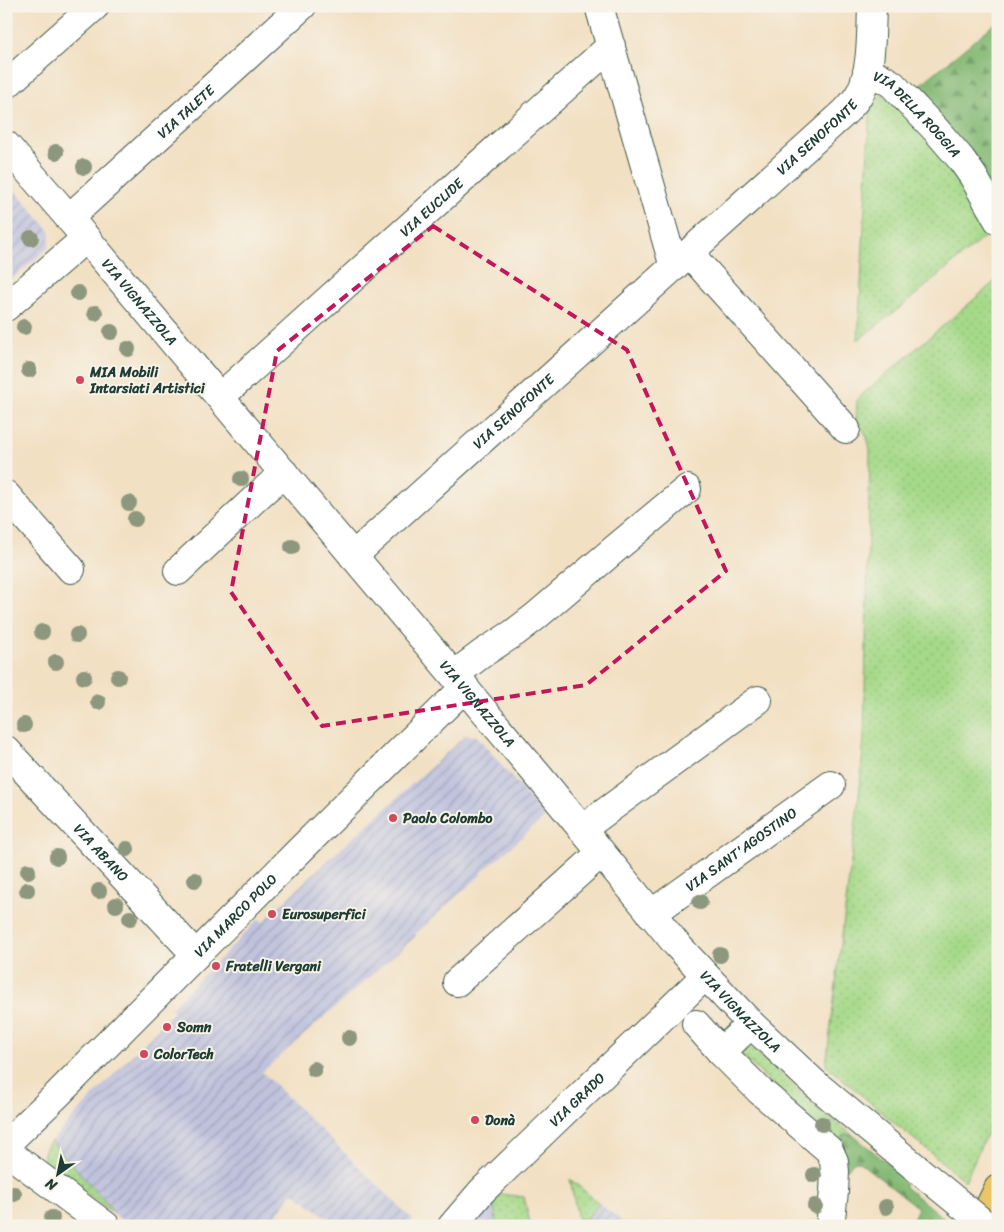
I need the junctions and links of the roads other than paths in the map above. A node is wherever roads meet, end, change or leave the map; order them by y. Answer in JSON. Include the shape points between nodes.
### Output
{"nodes":[{"id":1,"x":96,"y":6,"type":"edge"},
{"id":2,"x":302,"y":6,"type":"edge"},
{"id":3,"x":599,"y":6,"type":"edge"},
{"id":4,"x":872,"y":6,"type":"edge"},
{"id":5,"x":610,"y":46,"type":"junction"},
{"id":6,"x":867,"y":73,"type":"junction"},
{"id":7,"x":6,"y":85,"type":"edge"},
{"id":8,"x":6,"y":145,"type":"edge"},
{"id":9,"x":998,"y":220,"type":"edge"},
{"id":10,"x":77,"y":228,"type":"junction"},
{"id":11,"x":682,"y":260,"type":"junction"},
{"id":12,"x":6,"y":307,"type":"edge"},
{"id":13,"x":220,"y":397,"type":"junction"},
{"id":14,"x":846,"y":429,"type":"dead end"},
{"id":15,"x":284,"y":474,"type":"junction"},
{"id":16,"x":687,"y":489,"type":"dead end"},
{"id":17,"x":6,"y":494,"type":"edge"},
{"id":18,"x":353,"y":556,"type":"junction"},
{"id":19,"x":71,"y":569,"type":"dead end"},
{"id":20,"x":178,"y":571,"type":"dead end"},
{"id":21,"x":459,"y":681,"type":"junction"},
{"id":22,"x":758,"y":700,"type":"dead end"},
{"id":23,"x":6,"y":750,"type":"edge"},
{"id":24,"x":831,"y":785,"type":"dead end"},
{"id":25,"x":582,"y":829,"type":"junction"},
{"id":26,"x":601,"y":853,"type":"junction"},
{"id":27,"x":651,"y":914,"type":"junction"},
{"id":28,"x":196,"y":955,"type":"junction"},
{"id":29,"x":705,"y":976,"type":"junction"},
{"id":30,"x":456,"y":982,"type":"dead end"},
{"id":31,"x":696,"y":1024,"type":"dead end"},
{"id":32,"x":751,"y":1024,"type":"junction"},
{"id":33,"x":721,"y":1052,"type":"junction"},
{"id":34,"x":6,"y":1144,"type":"edge"},
{"id":35,"x":6,"y":1150,"type":"edge"},
{"id":36,"x":998,"y":1189,"type":"edge"},
{"id":37,"x":106,"y":1226,"type":"edge"},
{"id":38,"x":452,"y":1226,"type":"edge"},
{"id":39,"x":830,"y":1226,"type":"edge"},
{"id":40,"x":980,"y":1226,"type":"edge"},
{"id":41,"x":987,"y":1226,"type":"edge"}],
"edges":[{"from":1,"to":7,"type":"street"},
{"from":2,"to":10,"type":"street","name":"VIA TALETE"},
{"from":3,"to":5,"type":"street"},
{"from":4,"to":6,"type":"street","name":"VIA DELLA ROGGIA"},
{"from":5,"to":11,"type":"street"},
{"from":5,"to":13,"type":"street","name":"VIA EUCLIDE"},
{"from":6,"to":9,"type":"street","name":"VIA DELLA ROGGIA","via":[[892,84],[962,159]]},
{"from":6,"to":11,"type":"street","name":"VIA SENOFONTE","via":[[857,98],[841,116]]},
{"from":8,"to":10,"type":"street","name":"VIA VIGNAZZOLA"},
{"from":10,"to":12,"type":"street","name":"VIA TALETE"},
{"from":10,"to":13,"type":"street","name":"VIA VIGNAZZOLA"},
{"from":11,"to":14,"type":"street"},
{"from":11,"to":18,"type":"street","name":"VIA SENOFONTE"},
{"from":13,"to":15,"type":"street","name":"VIA VIGNAZZOLA"},
{"from":15,"to":18,"type":"street","name":"VIA VIGNAZZOLA"},
{"from":15,"to":20,"type":"street"},
{"from":16,"to":21,"type":"street","name":"VIA MARCO POLO","via":[[535,617],[483,653]]},
{"from":17,"to":19,"type":"street"},
{"from":18,"to":21,"type":"street","name":"VIA VIGNAZZOLA"},
{"from":21,"to":25,"type":"street","name":"VIA VIGNAZZOLA"},
{"from":21,"to":28,"type":"street","name":"VIA MARCO POLO","via":[[308,842]]},
{"from":22,"to":25,"type":"street"},
{"from":23,"to":28,"type":"street","name":"VIA ABANO"},
{"from":24,"to":27,"type":"street","name":"VIA SANT'AGOSTINO"},
{"from":25,"to":26,"type":"street","name":"VIA VIGNAZZOLA"},
{"from":26,"to":27,"type":"street","name":"VIA VIGNAZZOLA"},
{"from":26,"to":30,"type":"street"},
{"from":27,"to":29,"type":"street","name":"VIA VIGNAZZOLA"},
{"from":28,"to":34,"type":"street","name":"VIA MARCO POLO"},
{"from":29,"to":32,"type":"street","name":"VIA VIGNAZZOLA"},
{"from":29,"to":38,"type":"street","name":"VIA GRADO","via":[[482,1191]]},
{"from":31,"to":33,"type":"street"},
{"from":32,"to":33,"type":"street"},
{"from":32,"to":41,"type":"street","name":"VIA VIGNAZZOLA","bridge":true,"via":[[813,1082]]},
{"from":33,"to":39,"type":"street","via":[[760,1091],[829,1150],[834,1161]]},
{"from":35,"to":37,"type":"street"},
{"from":36,"to":40,"type":"highway"}]}
